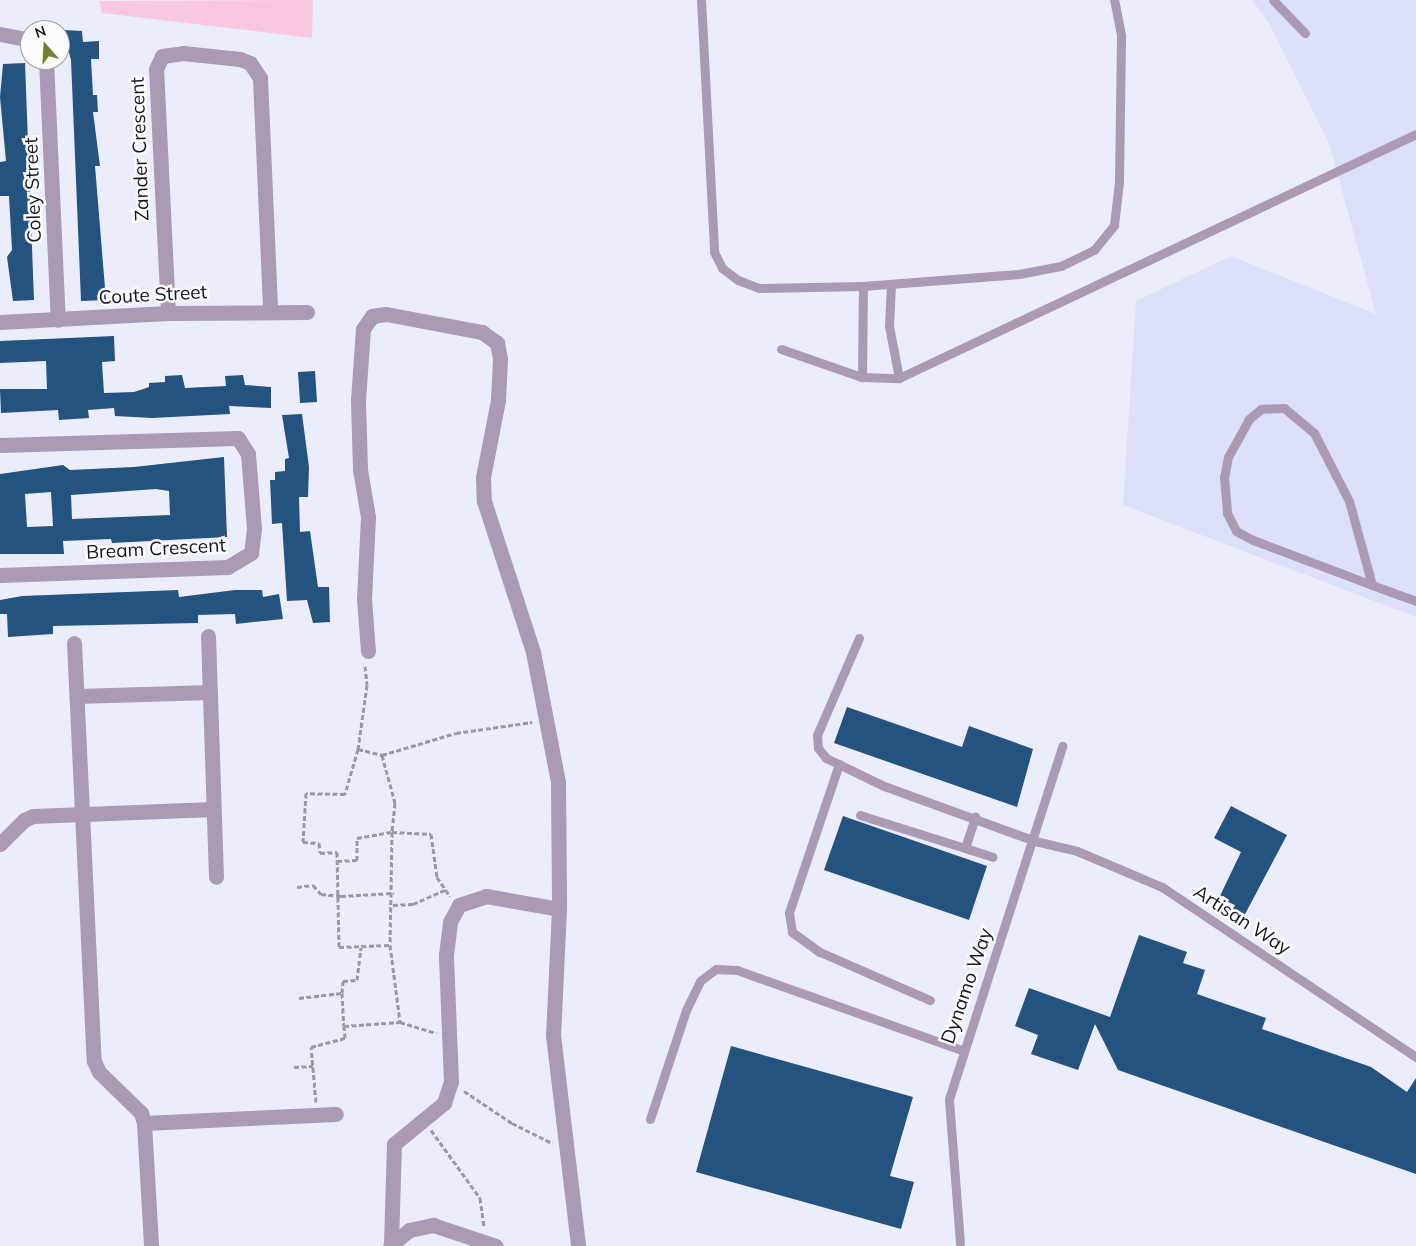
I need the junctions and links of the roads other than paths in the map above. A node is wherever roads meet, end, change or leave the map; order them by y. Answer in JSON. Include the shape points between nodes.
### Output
{"nodes":[{"id":1,"x":701,"y":0,"type":"edge"},
{"id":2,"x":1114,"y":0,"type":"edge"},
{"id":3,"x":1273,"y":0,"type":"edge"},
{"id":4,"x":1305,"y":33,"type":"dead end"},
{"id":5,"x":0,"y":34,"type":"edge"},
{"id":6,"x":20,"y":38,"type":"edge"},
{"id":7,"x":46,"y":70,"type":"edge"},
{"id":8,"x":1416,"y":134,"type":"edge"},
{"id":9,"x":891,"y":284,"type":"junction"},
{"id":10,"x":863,"y":286,"type":"junction"},
{"id":11,"x":270,"y":311,"type":"junction"},
{"id":12,"x":307,"y":312,"type":"dead end"},
{"id":13,"x":168,"y":313,"type":"junction"},
{"id":14,"x":58,"y":320,"type":"junction"},
{"id":15,"x":0,"y":322,"type":"edge"},
{"id":16,"x":781,"y":349,"type":"dead end"},
{"id":17,"x":862,"y":377,"type":"junction"},
{"id":18,"x":899,"y":378,"type":"junction"},
{"id":19,"x":0,"y":445,"type":"edge"},
{"id":20,"x":0,"y":575,"type":"edge"},
{"id":21,"x":1372,"y":585,"type":"junction"},
{"id":22,"x":1416,"y":601,"type":"edge"},
{"id":23,"x":208,"y":636,"type":"dead end"},
{"id":24,"x":859,"y":638,"type":"dead end"},
{"id":25,"x":74,"y":643,"type":"dead end"},
{"id":26,"x":368,"y":651,"type":"road end"},
{"id":27,"x":210,"y":692,"type":"junction"},
{"id":28,"x":77,"y":696,"type":"junction"},
{"id":29,"x":1062,"y":746,"type":"dead end"},
{"id":30,"x":839,"y":764,"type":"junction"},
{"id":31,"x":213,"y":808,"type":"junction"},
{"id":32,"x":83,"y":814,"type":"junction"},
{"id":33,"x":860,"y":815,"type":"dead end"},
{"id":34,"x":974,"y":817,"type":"junction"},
{"id":35,"x":1035,"y":841,"type":"junction"},
{"id":36,"x":0,"y":844,"type":"edge"},
{"id":37,"x":965,"y":848,"type":"junction"},
{"id":38,"x":992,"y":857,"type":"dead end"},
{"id":39,"x":216,"y":877,"type":"dead end"},
{"id":40,"x":559,"y":909,"type":"junction"},
{"id":41,"x":930,"y":1000,"type":"dead end"},
{"id":42,"x":962,"y":1050,"type":"junction"},
{"id":43,"x":1416,"y":1057,"type":"edge"},
{"id":44,"x":336,"y":1114,"type":"dead end"},
{"id":45,"x":650,"y":1119,"type":"dead end"},
{"id":46,"x":144,"y":1123,"type":"junction"},
{"id":47,"x":960,"y":1243,"type":"dead end"},
{"id":48,"x":390,"y":1245,"type":"edge"},
{"id":49,"x":151,"y":1246,"type":"edge"},
{"id":50,"x":496,"y":1246,"type":"edge"},
{"id":51,"x":578,"y":1246,"type":"edge"}],
"edges":[{"from":1,"to":10,"type":"lane","via":[[710,219],[714,252],[722,268],[738,280],[759,288]]},
{"from":2,"to":9,"type":"lane","via":[[1121,35],[1119,182],[1109,232],[1094,250],[1061,266],[1019,274]]},
{"from":3,"to":4,"type":"lane"},
{"from":5,"to":6,"type":"street"},
{"from":7,"to":14,"type":"street","name":"Coley Street"},
{"from":8,"to":18,"type":"lane"},
{"from":9,"to":10,"type":"lane"},
{"from":9,"to":18,"type":"lane","via":[[889,326]]},
{"from":10,"to":17,"type":"lane"},
{"from":11,"to":12,"type":"street","name":"Coute Street"},
{"from":11,"to":13,"type":"street","name":"Coute Street"},
{"from":11,"to":13,"type":"street","name":"Zander Crescent","via":[[260,78],[250,63],[240,59],[183,53],[162,56],[156,69]]},
{"from":13,"to":14,"type":"street","name":"Coute Street"},
{"from":14,"to":15,"type":"street","name":"Coute Street"},
{"from":16,"to":17,"type":"lane"},
{"from":17,"to":18,"type":"lane"},
{"from":19,"to":20,"type":"street","name":"Bream Crescent","via":[[233,436],[242,441],[248,454],[254,529],[250,553],[228,567]]},
{"from":21,"to":21,"type":"lane","via":[[1253,540],[1232,526],[1225,500],[1228,457],[1250,419],[1261,409],[1284,408],[1314,433],[1349,501]]},
{"from":21,"to":22,"type":"lane"},
{"from":23,"to":27,"type":"street"},
{"from":24,"to":30,"type":"lane","name":"Artisan Way","via":[[817,736],[822,755]]},
{"from":25,"to":28,"type":"street"},
{"from":26,"to":40,"type":"street","via":[[364,599],[368,517],[360,468],[358,400],[363,329],[372,316],[386,314],[482,332],[497,343],[500,359],[498,400],[483,477],[484,501],[533,652],[561,817]]},
{"from":27,"to":28,"type":"street"},
{"from":27,"to":31,"type":"street"},
{"from":28,"to":32,"type":"street"},
{"from":29,"to":35,"type":"lane","name":"Dynamo Way"},
{"from":30,"to":34,"type":"lane","name":"Artisan Way"},
{"from":30,"to":41,"type":"lane","via":[[789,912],[792,932],[820,952]]},
{"from":31,"to":32,"type":"street"},
{"from":31,"to":39,"type":"street"},
{"from":32,"to":36,"type":"street","via":[[24,820]]},
{"from":32,"to":46,"type":"street","via":[[94,1061],[99,1072],[141,1113]]},
{"from":33,"to":37,"type":"lane"},
{"from":34,"to":35,"type":"lane","name":"Artisan Way"},
{"from":34,"to":37,"type":"lane"},
{"from":35,"to":42,"type":"lane","name":"Dynamo Way"},
{"from":35,"to":43,"type":"lane","name":"Artisan Way","via":[[1077,851],[1162,887]]},
{"from":37,"to":38,"type":"lane"},
{"from":40,"to":48,"type":"street","via":[[486,896],[459,905],[450,922],[446,955],[451,1082],[444,1103],[400,1136],[392,1152]]},
{"from":40,"to":51,"type":"street","via":[[554,1034]]},
{"from":42,"to":45,"type":"lane","via":[[737,970],[716,969],[700,981],[686,1010]]},
{"from":42,"to":47,"type":"lane","name":"Dynamo Way","via":[[949,1099]]},
{"from":44,"to":46,"type":"street"},
{"from":46,"to":49,"type":"street"},
{"from":48,"to":50,"type":"street","via":[[409,1230],[433,1226]]}]}
